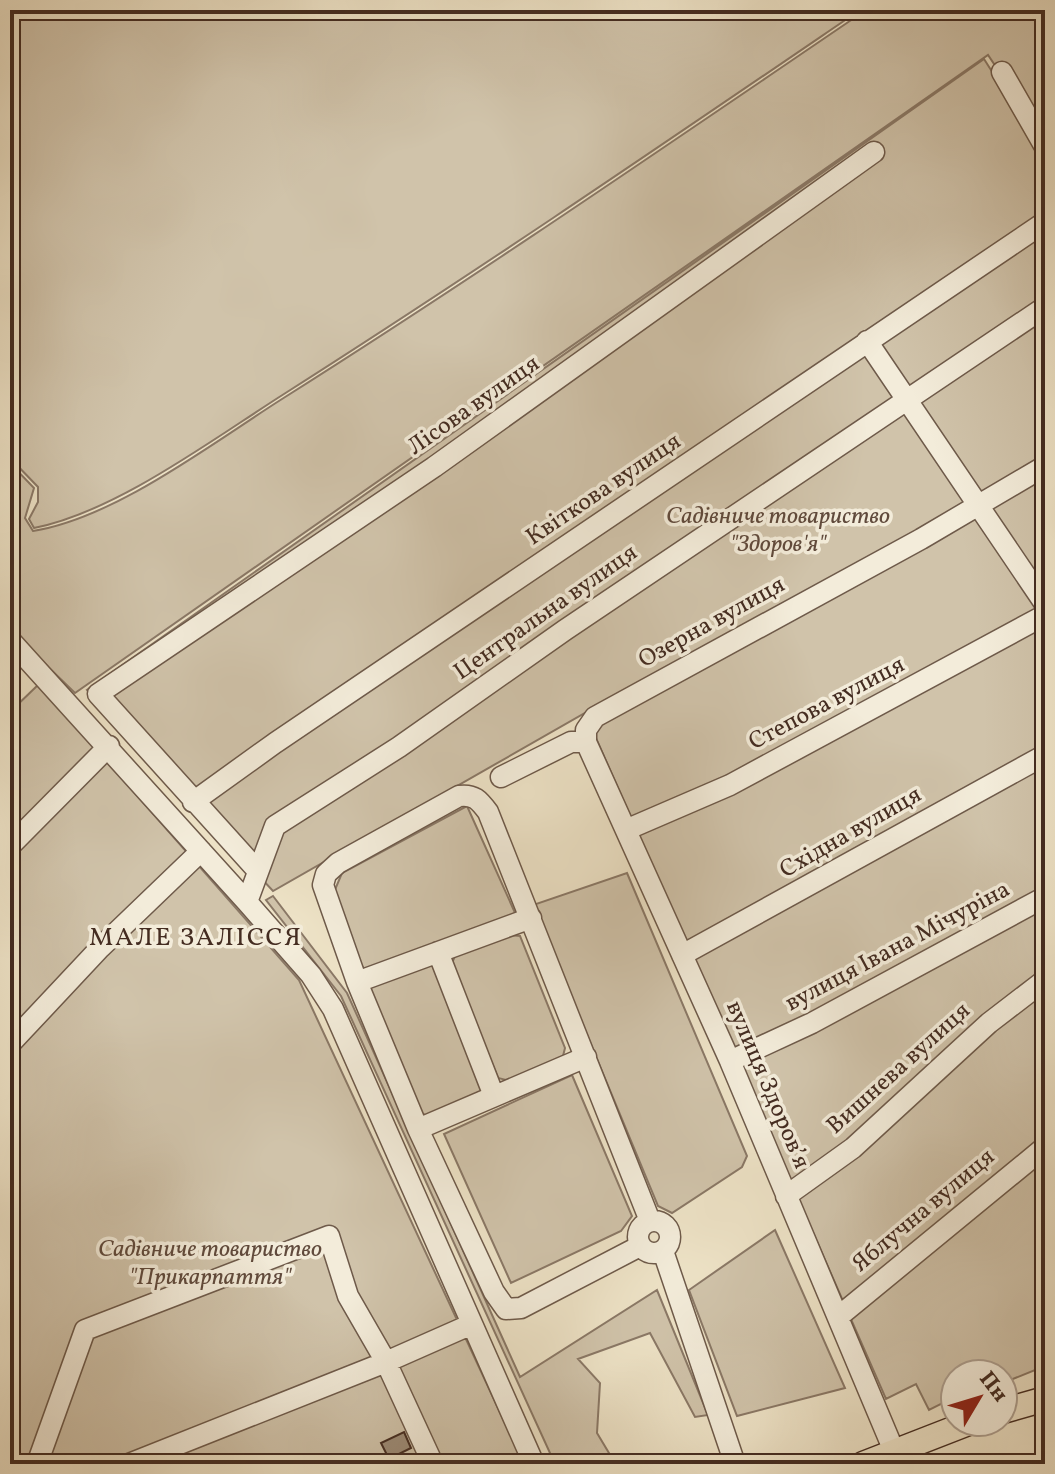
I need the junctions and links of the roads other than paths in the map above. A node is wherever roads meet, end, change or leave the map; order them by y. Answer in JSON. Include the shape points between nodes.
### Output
{"nodes":[{"id":1,"x":1002,"y":72,"type":"dead end"},
{"id":2,"x":1045,"y":147,"type":"edge"},
{"id":3,"x":874,"y":152,"type":"dead end"},
{"id":4,"x":1045,"y":222,"type":"edge"},
{"id":5,"x":1045,"y":307,"type":"edge"},
{"id":6,"x":867,"y":341,"type":"junction"},
{"id":7,"x":908,"y":402,"type":"junction"},
{"id":8,"x":1045,"y":466,"type":"edge"},
{"id":9,"x":977,"y":503,"type":"junction"},
{"id":10,"x":1045,"y":604,"type":"edge"},
{"id":11,"x":1045,"y":615,"type":"edge"},
{"id":12,"x":10,"y":640,"type":"edge"},
{"id":13,"x":586,"y":742,"type":"junction"},
{"id":14,"x":109,"y":746,"type":"junction"},
{"id":15,"x":1045,"y":755,"type":"edge"},
{"id":16,"x":501,"y":777,"type":"dead end"},
{"id":17,"x":193,"y":802,"type":"junction"},
{"id":18,"x":628,"y":829,"type":"junction"},
{"id":19,"x":10,"y":846,"type":"edge"},
{"id":20,"x":201,"y":851,"type":"junction"},
{"id":21,"x":258,"y":871,"type":"junction"},
{"id":22,"x":1045,"y":897,"type":"edge"},
{"id":23,"x":247,"y":902,"type":"junction"},
{"id":24,"x":531,"y":918,"type":"junction"},
{"id":25,"x":438,"y":952,"type":"junction"},
{"id":26,"x":682,"y":955,"type":"junction"},
{"id":27,"x":1045,"y":980,"type":"edge"},
{"id":28,"x":357,"y":982,"type":"junction"},
{"id":29,"x":10,"y":1044,"type":"edge"},
{"id":30,"x":586,"y":1057,"type":"junction"},
{"id":31,"x":730,"y":1061,"type":"junction"},
{"id":32,"x":494,"y":1096,"type":"junction"},
{"id":33,"x":418,"y":1129,"type":"junction"},
{"id":34,"x":1045,"y":1147,"type":"edge"},
{"id":35,"x":786,"y":1196,"type":"junction"},
{"id":36,"x":650,"y":1221,"type":"junction"},
{"id":37,"x":640,"y":1246,"type":"junction"},
{"id":38,"x":663,"y":1251,"type":"junction"},
{"id":39,"x":838,"y":1317,"type":"junction"},
{"id":40,"x":472,"y":1324,"type":"junction"},
{"id":41,"x":386,"y":1362,"type":"junction"},
{"id":42,"x":1045,"y":1399,"type":"edge"},
{"id":43,"x":1019,"y":1406,"type":"edge"},
{"id":44,"x":939,"y":1434,"type":"edge"},
{"id":45,"x":894,"y":1451,"type":"junction"},
{"id":46,"x":37,"y":1464,"type":"edge"},
{"id":47,"x":129,"y":1464,"type":"edge"},
{"id":48,"x":433,"y":1464,"type":"edge"},
{"id":49,"x":534,"y":1464,"type":"edge"},
{"id":50,"x":735,"y":1464,"type":"edge"},
{"id":51,"x":863,"y":1464,"type":"edge"}],
"edges":[{"from":1,"to":2,"type":"street"},
{"from":3,"to":17,"type":"street","name":"Лісова вулиця","via":[[434,467],[98,694]]},
{"from":4,"to":6,"type":"street","name":"Квіткова вулиця"},
{"from":5,"to":7,"type":"street","name":"Центральна вулиця"},
{"from":6,"to":7,"type":"street"},
{"from":6,"to":17,"type":"street","name":"Квіткова вулиця"},
{"from":7,"to":9,"type":"street"},
{"from":7,"to":21,"type":"street","name":"Центральна вулиця","via":[[275,826]]},
{"from":8,"to":9,"type":"street","name":"Озерна вулиця"},
{"from":9,"to":10,"type":"street"},
{"from":9,"to":13,"type":"street","name":"Озерна вулиця","via":[[921,539],[595,717],[586,730]]},
{"from":11,"to":18,"type":"street","name":"Степова вулиця","via":[[730,785]]},
{"from":12,"to":14,"type":"street"},
{"from":13,"to":16,"type":"street","via":[[571,742]]},
{"from":13,"to":18,"type":"street","name":"вулиця Здоровʼя"},
{"from":14,"to":19,"type":"street"},
{"from":14,"to":20,"type":"street"},
{"from":15,"to":26,"type":"street","name":"Східна вулиця"},
{"from":17,"to":21,"type":"street"},
{"from":18,"to":26,"type":"street","name":"вулиця Здоровʼя"},
{"from":20,"to":23,"type":"street"},
{"from":20,"to":29,"type":"street"},
{"from":21,"to":23,"type":"street","name":"Центральна вулиця"},
{"from":22,"to":31,"type":"street","name":"вулиця Івана Мічуріна","via":[[812,1023]]},
{"from":23,"to":40,"type":"street","via":[[311,975],[333,1009]]},
{"from":24,"to":25,"type":"street"},
{"from":24,"to":28,"type":"street","via":[[488,812],[478,799],[459,796],[326,874],[327,901]]},
{"from":24,"to":30,"type":"street"},
{"from":25,"to":28,"type":"street"},
{"from":25,"to":32,"type":"street"},
{"from":26,"to":31,"type":"street","name":"вулиця Здоровʼя"},
{"from":27,"to":35,"type":"street","name":"Вишнева вулиця","via":[[989,1023],[853,1148]]},
{"from":28,"to":33,"type":"street"},
{"from":30,"to":32,"type":"street"},
{"from":30,"to":36,"type":"street"},
{"from":31,"to":35,"type":"street","name":"вулиця Здоровʼя"},
{"from":32,"to":33,"type":"street"},
{"from":33,"to":37,"type":"street","via":[[506,1309],[521,1308]]},
{"from":34,"to":39,"type":"street","name":"Яблучна вулиця"},
{"from":35,"to":39,"type":"street","name":"вулиця Здоровʼя"},
{"from":36,"to":37,"type":"street","via":[[638,1231]]},
{"from":36,"to":38,"type":"street","via":[[669,1230]]},
{"from":37,"to":38,"type":"street","via":[[650,1253]]},
{"from":38,"to":50,"type":"street"},
{"from":39,"to":45,"type":"street","name":"вулиця Здоровʼя"},
{"from":40,"to":41,"type":"street"},
{"from":40,"to":49,"type":"street"},
{"from":41,"to":46,"type":"street","via":[[348,1296],[329,1236],[85,1330]]},
{"from":41,"to":47,"type":"street"},
{"from":41,"to":48,"type":"street"},
{"from":42,"to":43,"type":"main road"},
{"from":44,"to":45,"type":"main road"},
{"from":45,"to":51,"type":"main road"}]}
